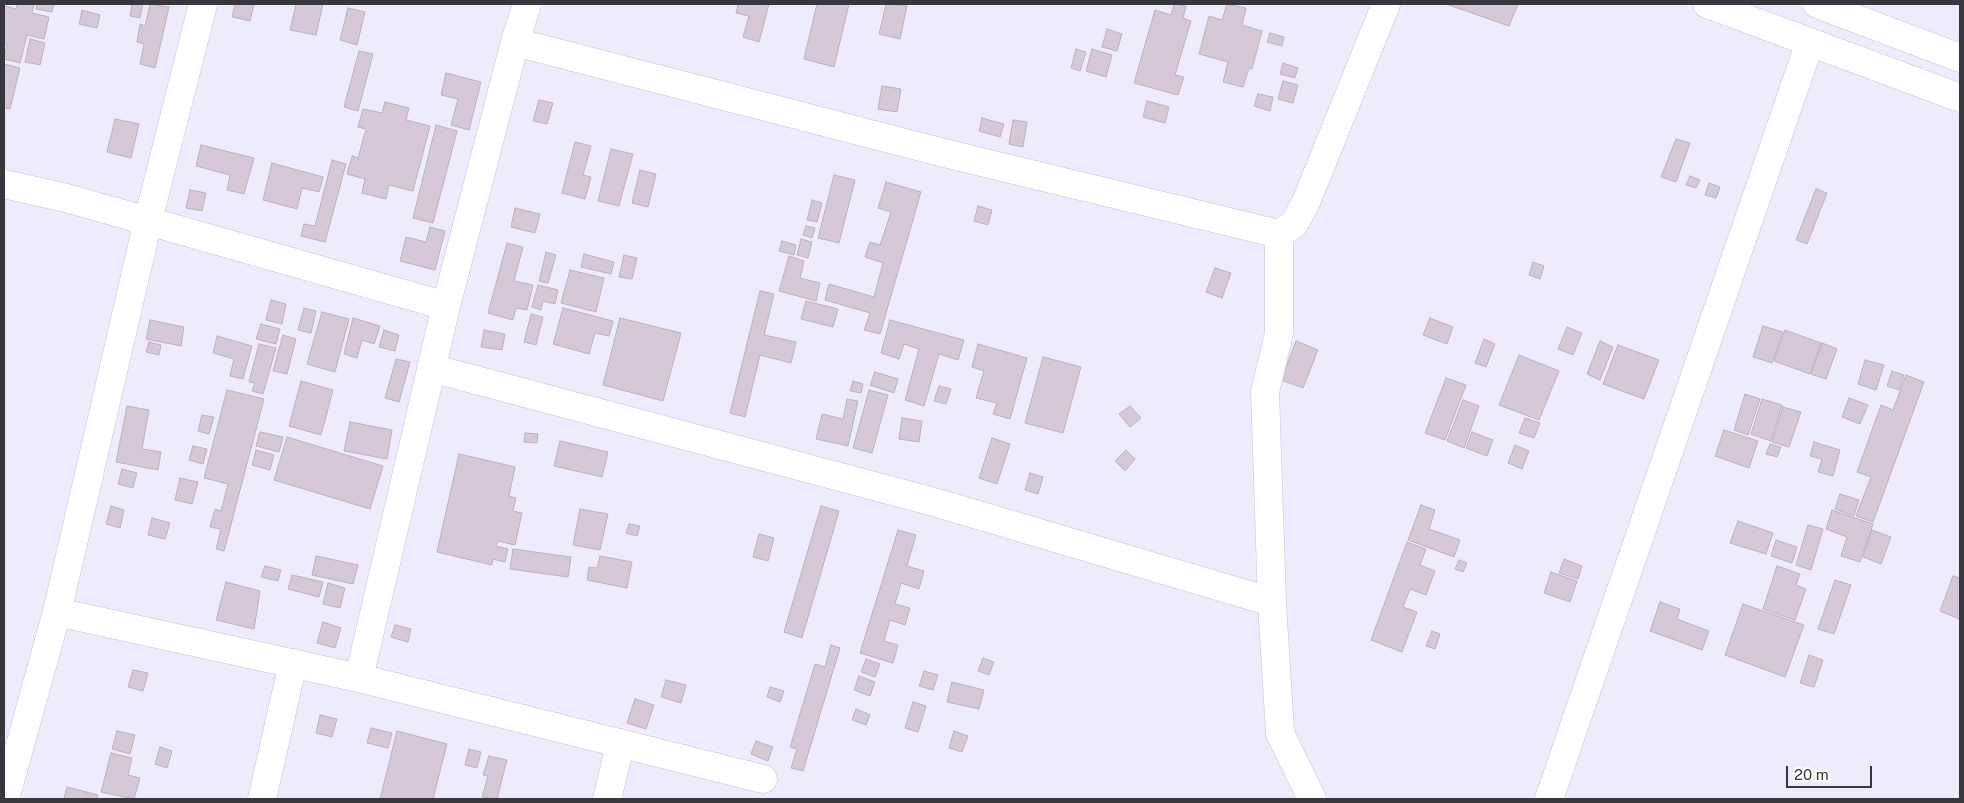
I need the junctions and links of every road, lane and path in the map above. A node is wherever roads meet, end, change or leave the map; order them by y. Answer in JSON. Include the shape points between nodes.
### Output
{"nodes":[{"id":1,"x":203,"y":4,"type":"edge"},
{"id":2,"x":527,"y":4,"type":"edge"},
{"id":3,"x":1386,"y":4,"type":"edge"},
{"id":4,"x":1707,"y":4,"type":"edge"},
{"id":5,"x":1820,"y":4,"type":"edge"},
{"id":6,"x":1898,"y":35,"type":"junction"},
{"id":7,"x":515,"y":42,"type":"junction"},
{"id":8,"x":1810,"y":42,"type":"junction"},
{"id":9,"x":1960,"y":58,"type":"edge"},
{"id":10,"x":1886,"y":70,"type":"junction"},
{"id":11,"x":1960,"y":98,"type":"edge"},
{"id":12,"x":4,"y":184,"type":"edge"},
{"id":13,"x":148,"y":220,"type":"junction"},
{"id":14,"x":1279,"y":234,"type":"junction"},
{"id":15,"x":446,"y":306,"type":"junction"},
{"id":16,"x":431,"y":368,"type":"junction"},
{"id":17,"x":1272,"y":602,"type":"junction"},
{"id":18,"x":58,"y":612,"type":"junction"},
{"id":19,"x":293,"y":663,"type":"junction"},
{"id":20,"x":359,"y":678,"type":"junction"},
{"id":21,"x":620,"y":744,"type":"junction"},
{"id":22,"x":763,"y":780,"type":"dead end"},
{"id":23,"x":5,"y":799,"type":"edge"},
{"id":24,"x":262,"y":799,"type":"edge"},
{"id":25,"x":607,"y":799,"type":"edge"},
{"id":26,"x":1312,"y":799,"type":"edge"},
{"id":27,"x":1549,"y":799,"type":"edge"}],
"edges":[{"from":1,"to":13,"type":"street"},
{"from":2,"to":7,"type":"street"},
{"from":3,"to":14,"type":"street","via":[[1306,202],[1294,224]]},
{"from":4,"to":8,"type":"street"},
{"from":5,"to":6,"type":"street"},
{"from":6,"to":9,"type":"street"},
{"from":6,"to":10,"type":"street"},
{"from":7,"to":14,"type":"street","via":[[944,154]]},
{"from":7,"to":15,"type":"street"},
{"from":8,"to":10,"type":"street"},
{"from":8,"to":27,"type":"street"},
{"from":10,"to":11,"type":"street"},
{"from":12,"to":13,"type":"street"},
{"from":13,"to":15,"type":"street"},
{"from":13,"to":18,"type":"street"},
{"from":14,"to":17,"type":"street","via":[[1279,333],[1265,392]]},
{"from":15,"to":16,"type":"street"},
{"from":16,"to":17,"type":"street","via":[[934,502]]},
{"from":16,"to":20,"type":"street"},
{"from":17,"to":26,"type":"street","via":[[1280,734]]},
{"from":18,"to":19,"type":"street"},
{"from":18,"to":23,"type":"street"},
{"from":19,"to":20,"type":"street"},
{"from":19,"to":24,"type":"street"},
{"from":20,"to":21,"type":"street"},
{"from":21,"to":22,"type":"street"},
{"from":21,"to":25,"type":"street"}]}
